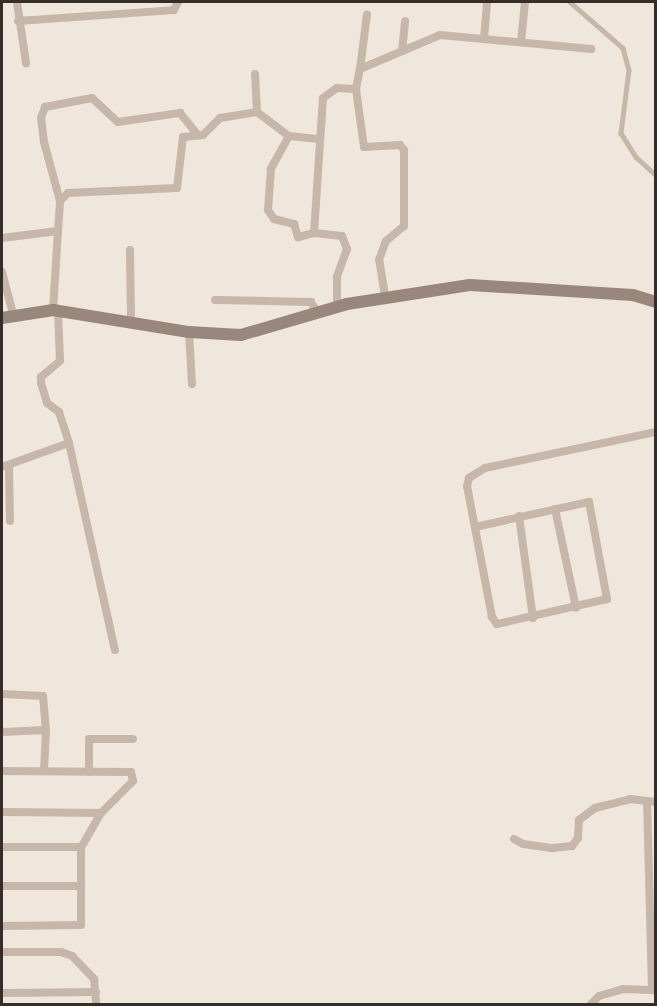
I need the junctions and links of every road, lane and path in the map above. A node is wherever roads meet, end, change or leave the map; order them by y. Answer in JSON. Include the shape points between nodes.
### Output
{"nodes":[{"id":1,"x":17,"y":2,"type":"edge"},
{"id":2,"x":178,"y":2,"type":"edge"},
{"id":3,"x":487,"y":2,"type":"edge"},
{"id":4,"x":525,"y":2,"type":"edge"},
{"id":5,"x":570,"y":2,"type":"edge"},
{"id":6,"x":367,"y":14,"type":"dead end"},
{"id":7,"x":18,"y":21,"type":"junction"},
{"id":8,"x":405,"y":21,"type":"dead end"},
{"id":9,"x":484,"y":38,"type":"junction"},
{"id":10,"x":521,"y":42,"type":"junction"},
{"id":11,"x":591,"y":49,"type":"dead end"},
{"id":12,"x":402,"y":51,"type":"junction"},
{"id":13,"x":26,"y":63,"type":"dead end"},
{"id":14,"x":360,"y":69,"type":"junction"},
{"id":15,"x":255,"y":74,"type":"dead end"},
{"id":16,"x":356,"y":89,"type":"junction"},
{"id":17,"x":257,"y":112,"type":"junction"},
{"id":18,"x":198,"y":135,"type":"junction"},
{"id":19,"x":289,"y":136,"type":"junction"},
{"id":20,"x":319,"y":139,"type":"junction"},
{"id":21,"x":656,"y":175,"type":"edge"},
{"id":22,"x":60,"y":201,"type":"junction"},
{"id":23,"x":58,"y":231,"type":"junction"},
{"id":24,"x":314,"y":233,"type":"junction"},
{"id":25,"x":2,"y":238,"type":"edge"},
{"id":26,"x":130,"y":249,"type":"dead end"},
{"id":27,"x":2,"y":272,"type":"edge"},
{"id":28,"x":385,"y":296,"type":"junction"},
{"id":29,"x":215,"y":300,"type":"dead end"},
{"id":30,"x":656,"y":302,"type":"edge"},
{"id":31,"x":337,"y":306,"type":"junction"},
{"id":32,"x":55,"y":310,"type":"junction"},
{"id":33,"x":311,"y":313,"type":"junction"},
{"id":34,"x":7,"y":316,"type":"edge"},
{"id":35,"x":131,"y":321,"type":"junction"},
{"id":36,"x":189,"y":333,"type":"junction"},
{"id":37,"x":192,"y":384,"type":"dead end"},
{"id":38,"x":656,"y":432,"type":"edge"},
{"id":39,"x":69,"y":443,"type":"junction"},
{"id":40,"x":5,"y":466,"type":"edge"},
{"id":41,"x":555,"y":509,"type":"junction"},
{"id":42,"x":519,"y":516,"type":"junction"},
{"id":43,"x":10,"y":521,"type":"dead end"},
{"id":44,"x":475,"y":526,"type":"junction"},
{"id":45,"x":576,"y":608,"type":"junction"},
{"id":46,"x":533,"y":618,"type":"junction"},
{"id":47,"x":115,"y":650,"type":"dead end"},
{"id":48,"x":2,"y":694,"type":"edge"},
{"id":49,"x":46,"y":730,"type":"junction"},
{"id":50,"x":2,"y":732,"type":"edge"},
{"id":51,"x":133,"y":739,"type":"dead end"},
{"id":52,"x":2,"y":771,"type":"edge"},
{"id":53,"x":44,"y":771,"type":"junction"},
{"id":54,"x":89,"y":772,"type":"junction"},
{"id":55,"x":651,"y":802,"type":"edge"},
{"id":56,"x":2,"y":812,"type":"edge"},
{"id":57,"x":100,"y":813,"type":"junction"},
{"id":58,"x":514,"y":839,"type":"dead end"},
{"id":59,"x":2,"y":847,"type":"edge"},
{"id":60,"x":81,"y":847,"type":"junction"},
{"id":61,"x":2,"y":886,"type":"edge"},
{"id":62,"x":81,"y":886,"type":"junction"},
{"id":63,"x":654,"y":903,"type":"edge"},
{"id":64,"x":2,"y":926,"type":"edge"},
{"id":65,"x":2,"y":952,"type":"edge"},
{"id":66,"x":654,"y":990,"type":"edge"},
{"id":67,"x":96,"y":992,"type":"junction"},
{"id":68,"x":2,"y":993,"type":"edge"},
{"id":69,"x":96,"y":1005,"type":"edge"},
{"id":70,"x":591,"y":1005,"type":"edge"}],
"edges":[{"from":1,"to":7,"type":"street"},
{"from":2,"to":7,"type":"street","via":[[174,10]]},
{"from":3,"to":9,"type":"street"},
{"from":4,"to":10,"type":"street"},
{"from":5,"to":21,"type":"lane","via":[[623,48],[629,70],[621,133],[636,157]]},
{"from":6,"to":14,"type":"street"},
{"from":7,"to":13,"type":"street"},
{"from":8,"to":12,"type":"street"},
{"from":9,"to":10,"type":"street"},
{"from":9,"to":12,"type":"street","via":[[440,35]]},
{"from":10,"to":11,"type":"street"},
{"from":12,"to":14,"type":"street"},
{"from":14,"to":16,"type":"street"},
{"from":15,"to":17,"type":"street"},
{"from":16,"to":20,"type":"street","via":[[337,88],[323,98]]},
{"from":16,"to":28,"type":"street","via":[[364,147],[400,145],[404,150],[404,226],[386,242],[379,260]]},
{"from":17,"to":18,"type":"street","via":[[215,120],[206,133]]},
{"from":17,"to":19,"type":"street"},
{"from":18,"to":22,"type":"street","via":[[182,139],[183,168],[177,188],[81,191]]},
{"from":18,"to":22,"type":"street","via":[[180,113],[118,122],[92,98],[45,107],[41,118],[44,142]]},
{"from":19,"to":20,"type":"street"},
{"from":19,"to":24,"type":"street","via":[[271,169],[268,210],[274,219],[294,224],[298,237]]},
{"from":20,"to":24,"type":"street","via":[[321,158]]},
{"from":22,"to":23,"type":"street"},
{"from":23,"to":25,"type":"street"},
{"from":23,"to":32,"type":"street"},
{"from":24,"to":31,"type":"street","via":[[334,233],[346,241],[345,258],[337,277]]},
{"from":26,"to":35,"type":"street"},
{"from":27,"to":34,"type":"street"},
{"from":28,"to":30,"type":"street","via":[[470,285],[633,295]]},
{"from":28,"to":31,"type":"street"},
{"from":29,"to":33,"type":"street","via":[[310,302],[315,309]]},
{"from":31,"to":33,"type":"street"},
{"from":32,"to":34,"type":"street"},
{"from":32,"to":35,"type":"street"},
{"from":32,"to":39,"type":"street","via":[[60,361],[40,379],[47,403],[59,412]]},
{"from":33,"to":36,"type":"street","via":[[241,335]]},
{"from":35,"to":36,"type":"street"},
{"from":36,"to":37,"type":"street"},
{"from":38,"to":44,"type":"street","via":[[476,472],[467,486]]},
{"from":39,"to":40,"type":"street"},
{"from":39,"to":47,"type":"street"},
{"from":40,"to":43,"type":"street"},
{"from":41,"to":42,"type":"street"},
{"from":41,"to":45,"type":"street"},
{"from":41,"to":45,"type":"street","via":[[589,502],[596,533],[608,598]]},
{"from":42,"to":44,"type":"street"},
{"from":42,"to":46,"type":"street"},
{"from":44,"to":46,"type":"street","via":[[494,621],[502,624]]},
{"from":45,"to":46,"type":"street"},
{"from":48,"to":49,"type":"street","via":[[43,696]]},
{"from":49,"to":50,"type":"street"},
{"from":49,"to":53,"type":"street"},
{"from":51,"to":54,"type":"street","via":[[89,739]]},
{"from":52,"to":53,"type":"street"},
{"from":53,"to":54,"type":"street"},
{"from":54,"to":57,"type":"street","via":[[131,772],[134,778]]},
{"from":55,"to":58,"type":"street","via":[[630,799],[595,808],[579,820],[578,838],[572,846],[553,848]]},
{"from":55,"to":63,"type":"street"},
{"from":56,"to":57,"type":"street"},
{"from":57,"to":60,"type":"street"},
{"from":59,"to":60,"type":"street"},
{"from":60,"to":62,"type":"street"},
{"from":61,"to":62,"type":"street"},
{"from":62,"to":64,"type":"street","via":[[81,925]]},
{"from":63,"to":66,"type":"street"},
{"from":65,"to":67,"type":"street","via":[[61,952],[72,956],[92,975]]},
{"from":66,"to":70,"type":"street","via":[[623,989],[599,996]]},
{"from":67,"to":68,"type":"street"},
{"from":67,"to":69,"type":"street"}]}
